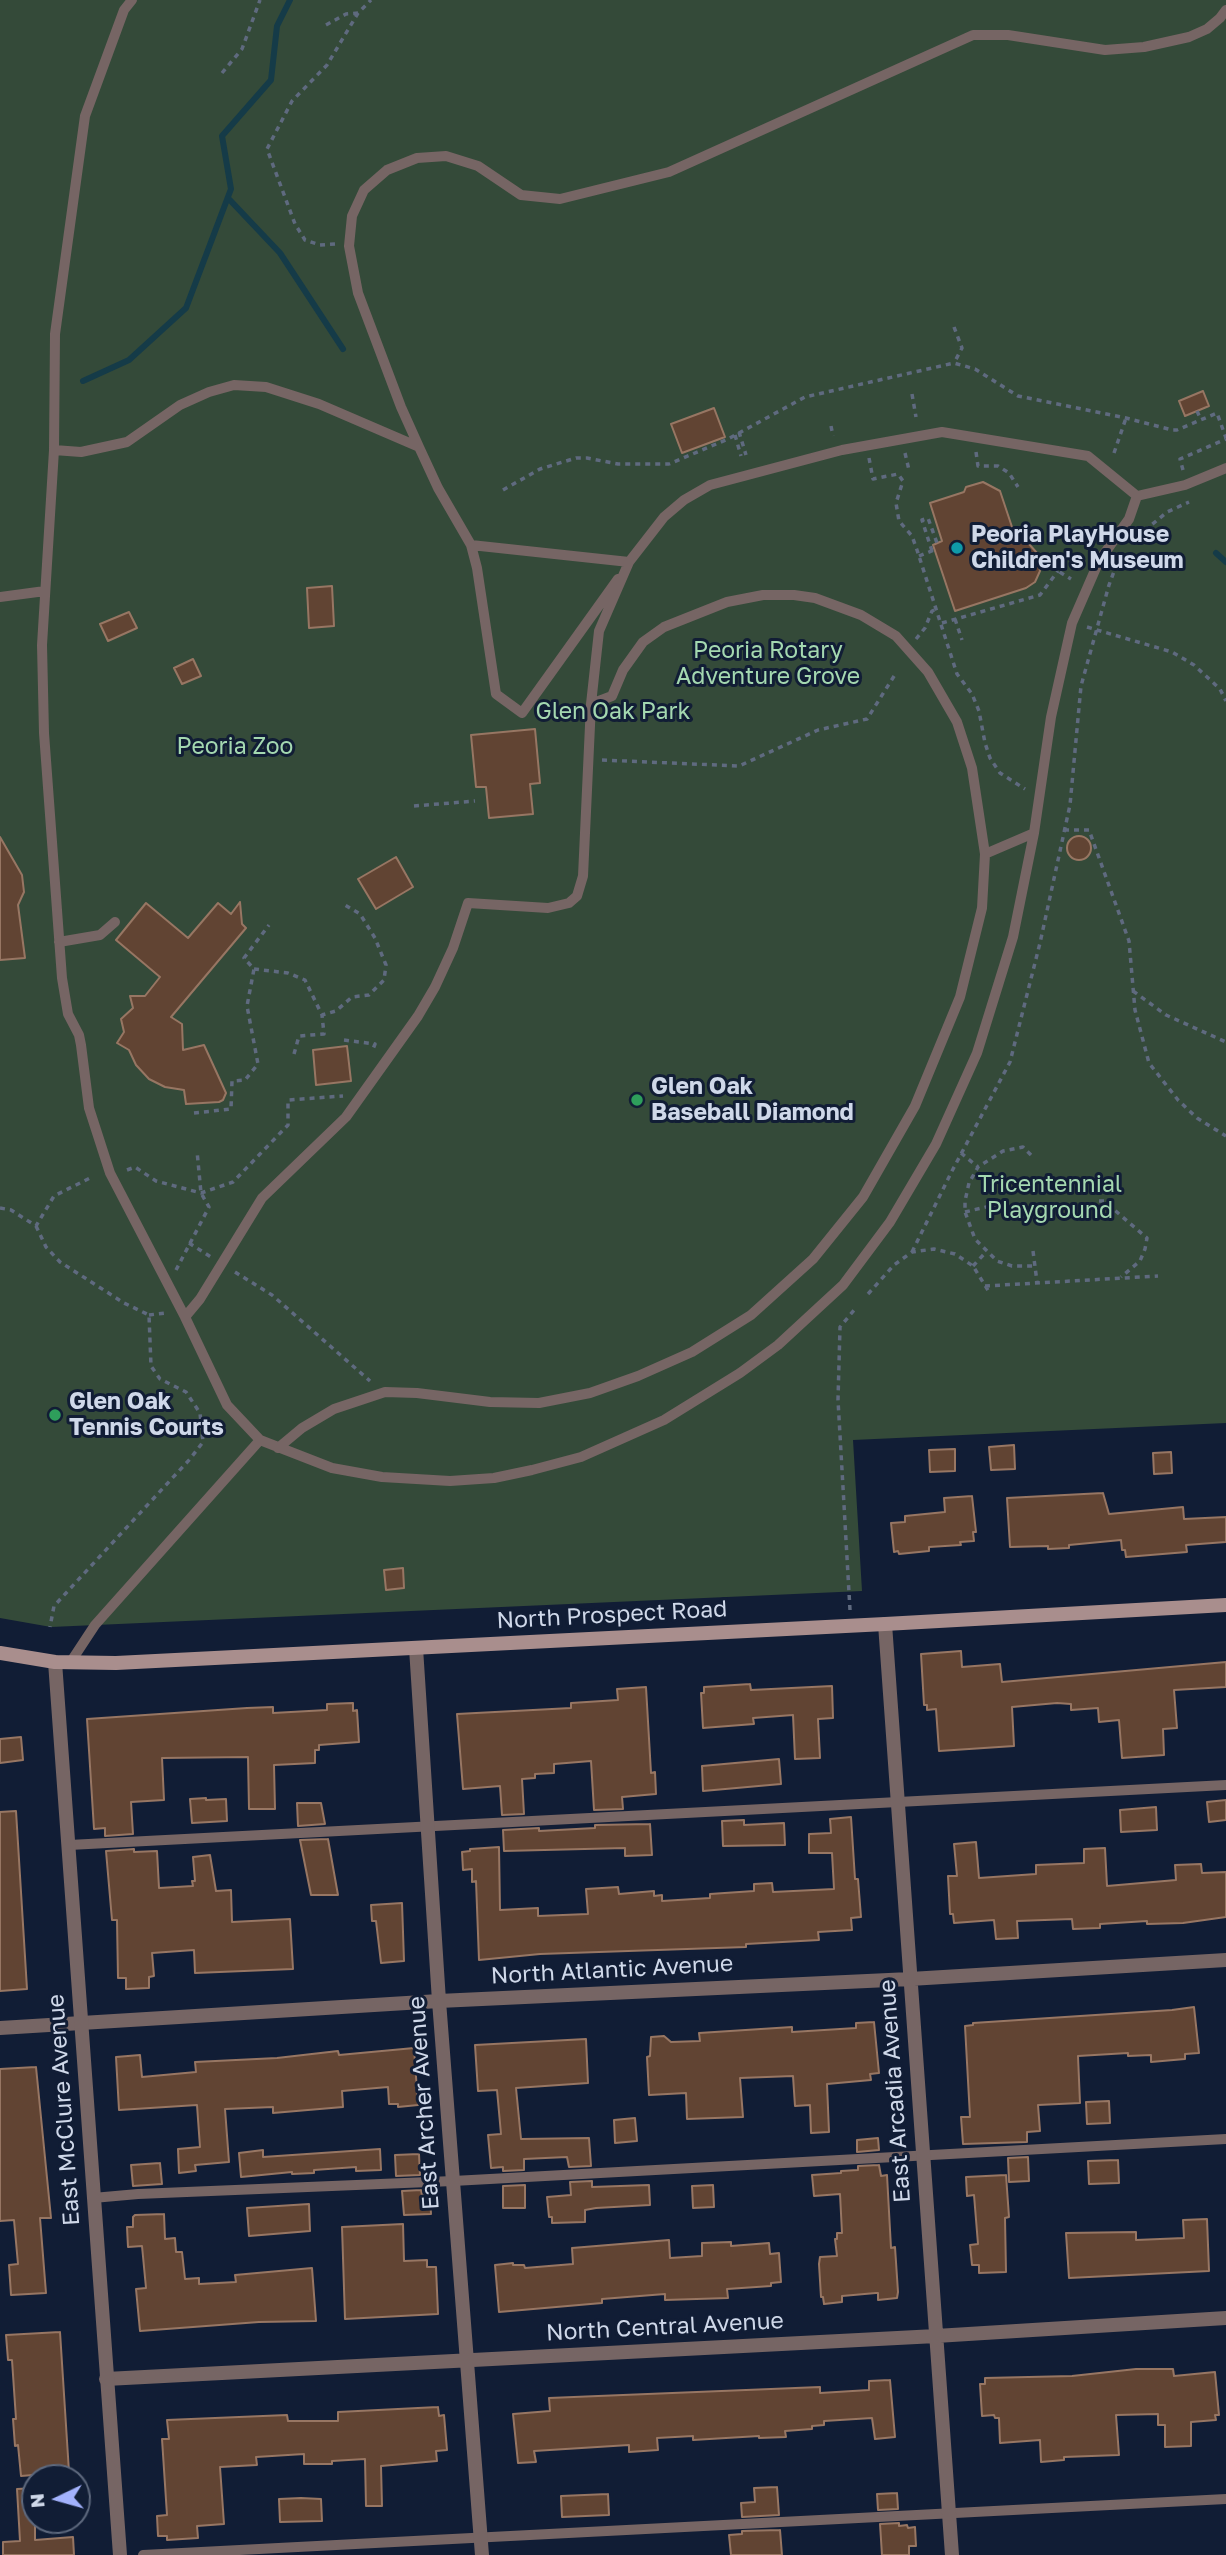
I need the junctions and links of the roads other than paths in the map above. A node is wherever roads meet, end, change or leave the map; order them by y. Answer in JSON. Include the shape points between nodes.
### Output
{"nodes":[{"id":1,"x":132,"y":0,"type":"edge"},
{"id":2,"x":1226,"y":10,"type":"edge"},
{"id":3,"x":419,"y":447,"type":"junction"},
{"id":4,"x":54,"y":450,"type":"junction"},
{"id":5,"x":1226,"y":468,"type":"edge"},
{"id":6,"x":1137,"y":496,"type":"junction"},
{"id":7,"x":471,"y":545,"type":"junction"},
{"id":8,"x":629,"y":562,"type":"junction"},
{"id":9,"x":45,"y":591,"type":"junction"},
{"id":10,"x":0,"y":597,"type":"edge"},
{"id":11,"x":591,"y":704,"type":"junction"},
{"id":12,"x":1034,"y":833,"type":"junction"},
{"id":13,"x":985,"y":854,"type":"junction"},
{"id":14,"x":115,"y":922,"type":"dead end"},
{"id":15,"x":59,"y":942,"type":"junction"},
{"id":16,"x":186,"y":1317,"type":"junction"},
{"id":17,"x":260,"y":1440,"type":"junction"},
{"id":18,"x":278,"y":1448,"type":"junction"},
{"id":19,"x":1226,"y":1605,"type":"edge"},
{"id":20,"x":885,"y":1624,"type":"junction"},
{"id":21,"x":416,"y":1648,"type":"junction"},
{"id":22,"x":0,"y":1653,"type":"edge"},
{"id":23,"x":55,"y":1662,"type":"junction"},
{"id":24,"x":70,"y":1663,"type":"junction"},
{"id":25,"x":1226,"y":1785,"type":"edge"},
{"id":26,"x":898,"y":1802,"type":"junction"},
{"id":27,"x":428,"y":1826,"type":"junction"},
{"id":28,"x":69,"y":1845,"type":"junction"},
{"id":29,"x":1226,"y":1960,"type":"edge"},
{"id":30,"x":910,"y":1979,"type":"junction"},
{"id":31,"x":439,"y":2001,"type":"junction"},
{"id":32,"x":80,"y":2023,"type":"junction"},
{"id":33,"x":0,"y":2028,"type":"edge"},
{"id":34,"x":1226,"y":2140,"type":"edge"},
{"id":35,"x":923,"y":2155,"type":"junction"},
{"id":36,"x":453,"y":2181,"type":"junction"},
{"id":37,"x":93,"y":2198,"type":"junction"},
{"id":38,"x":1226,"y":2318,"type":"edge"},
{"id":39,"x":936,"y":2336,"type":"junction"},
{"id":40,"x":467,"y":2360,"type":"junction"},
{"id":41,"x":106,"y":2379,"type":"junction"},
{"id":42,"x":1226,"y":2499,"type":"edge"},
{"id":43,"x":949,"y":2513,"type":"junction"},
{"id":44,"x":481,"y":2538,"type":"junction"},
{"id":45,"x":120,"y":2555,"type":"edge"},
{"id":46,"x":143,"y":2555,"type":"edge"},
{"id":47,"x":482,"y":2555,"type":"edge"},
{"id":48,"x":952,"y":2555,"type":"edge"}],
"edges":[{"from":1,"to":4,"type":"lane","via":[[124,10],[85,116],[55,334]]},
{"from":2,"to":3,"type":"lane","via":[[1207,29],[1144,47],[1105,50],[1008,35],[973,35],[669,172],[560,199],[521,195],[478,166],[446,156],[417,158],[387,170],[364,190],[352,216],[349,246],[358,293]]},
{"from":3,"to":4,"type":"lane","via":[[319,404],[267,387],[234,385],[180,405],[127,442],[80,452]]},
{"from":3,"to":7,"type":"lane"},
{"from":4,"to":9,"type":"lane"},
{"from":5,"to":6,"type":"lane","via":[[1185,485]]},
{"from":6,"to":8,"type":"lane","via":[[1088,456],[942,432],[842,450],[710,485],[664,517]]},
{"from":6,"to":12,"type":"lane","via":[[1129,519],[1099,561],[1072,623],[1051,717]]},
{"from":7,"to":8,"type":"lane"},
{"from":7,"to":8,"type":"lane","via":[[496,694],[522,713]]},
{"from":8,"to":11,"type":"lane","via":[[599,631]]},
{"from":9,"to":10,"type":"lane"},
{"from":9,"to":15,"type":"lane","via":[[44,733]]},
{"from":11,"to":13,"type":"lane","via":[[612,696],[622,670],[643,642],[664,627],[727,602],[794,595],[861,615],[896,636],[928,672],[957,722],[972,768]]},
{"from":11,"to":16,"type":"lane","via":[[583,876],[578,896],[548,908],[468,902],[453,948],[418,1016],[346,1117],[262,1198]]},
{"from":12,"to":13,"type":"lane"},
{"from":12,"to":18,"type":"lane","via":[[1013,937],[977,1053],[936,1144],[890,1222],[843,1285],[778,1345],[664,1420],[581,1457],[494,1478],[382,1477],[332,1468]]},
{"from":13,"to":18,"type":"lane","via":[[982,908],[960,997],[915,1107],[863,1197],[813,1259],[751,1315],[692,1352],[590,1393],[527,1403],[386,1392],[334,1409]]},
{"from":14,"to":15,"type":"lane","via":[[100,936]]},
{"from":15,"to":16,"type":"lane","via":[[68,1014],[79,1035],[89,1108],[99,1142],[110,1173]]},
{"from":16,"to":17,"type":"lane","via":[[227,1405]]},
{"from":17,"to":18,"type":"lane"},
{"from":17,"to":24,"type":"lane","via":[[95,1625]]},
{"from":19,"to":20,"type":"main road","name":"North Prospect Road"},
{"from":20,"to":21,"type":"main road","name":"North Prospect Road"},
{"from":20,"to":26,"type":"street","name":"East Arcadia Avenue"},
{"from":21,"to":24,"type":"main road","name":"North Prospect Road"},
{"from":21,"to":27,"type":"street","name":"East Archer Avenue"},
{"from":22,"to":23,"type":"main road","name":"North Prospect Road"},
{"from":23,"to":24,"type":"main road","name":"North Prospect Road"},
{"from":23,"to":28,"type":"street","name":"East McClure Avenue"},
{"from":25,"to":26,"type":"lane"},
{"from":26,"to":27,"type":"lane"},
{"from":26,"to":30,"type":"street","name":"East Arcadia Avenue"},
{"from":27,"to":28,"type":"lane"},
{"from":27,"to":31,"type":"street","name":"East Archer Avenue"},
{"from":28,"to":32,"type":"street","name":"East McClure Avenue"},
{"from":29,"to":30,"type":"street","name":"North Atlantic Avenue"},
{"from":30,"to":31,"type":"street","name":"North Atlantic Avenue"},
{"from":30,"to":35,"type":"street","name":"East Arcadia Avenue"},
{"from":31,"to":32,"type":"street","name":"North Atlantic Avenue"},
{"from":31,"to":36,"type":"street","name":"East Archer Avenue"},
{"from":32,"to":33,"type":"street","name":"North Atlantic Avenue"},
{"from":32,"to":37,"type":"street","name":"East McClure Avenue"},
{"from":34,"to":35,"type":"lane"},
{"from":35,"to":36,"type":"lane"},
{"from":35,"to":39,"type":"street","name":"East Arcadia Avenue"},
{"from":36,"to":37,"type":"lane"},
{"from":36,"to":40,"type":"street","name":"East Archer Avenue"},
{"from":37,"to":41,"type":"street","name":"East McClure Avenue"},
{"from":38,"to":39,"type":"street","name":"North Central Avenue"},
{"from":39,"to":40,"type":"street","name":"North Central Avenue"},
{"from":39,"to":43,"type":"street","name":"East Arcadia Avenue"},
{"from":40,"to":41,"type":"street","name":"North Central Avenue"},
{"from":40,"to":44,"type":"street","name":"East Archer Avenue"},
{"from":41,"to":45,"type":"street","name":"East McClure Avenue"},
{"from":42,"to":43,"type":"lane"},
{"from":43,"to":44,"type":"lane"},
{"from":43,"to":48,"type":"street","name":"East Arcadia Avenue"},
{"from":44,"to":46,"type":"lane"},
{"from":44,"to":47,"type":"street","name":"East Archer Avenue"}]}
